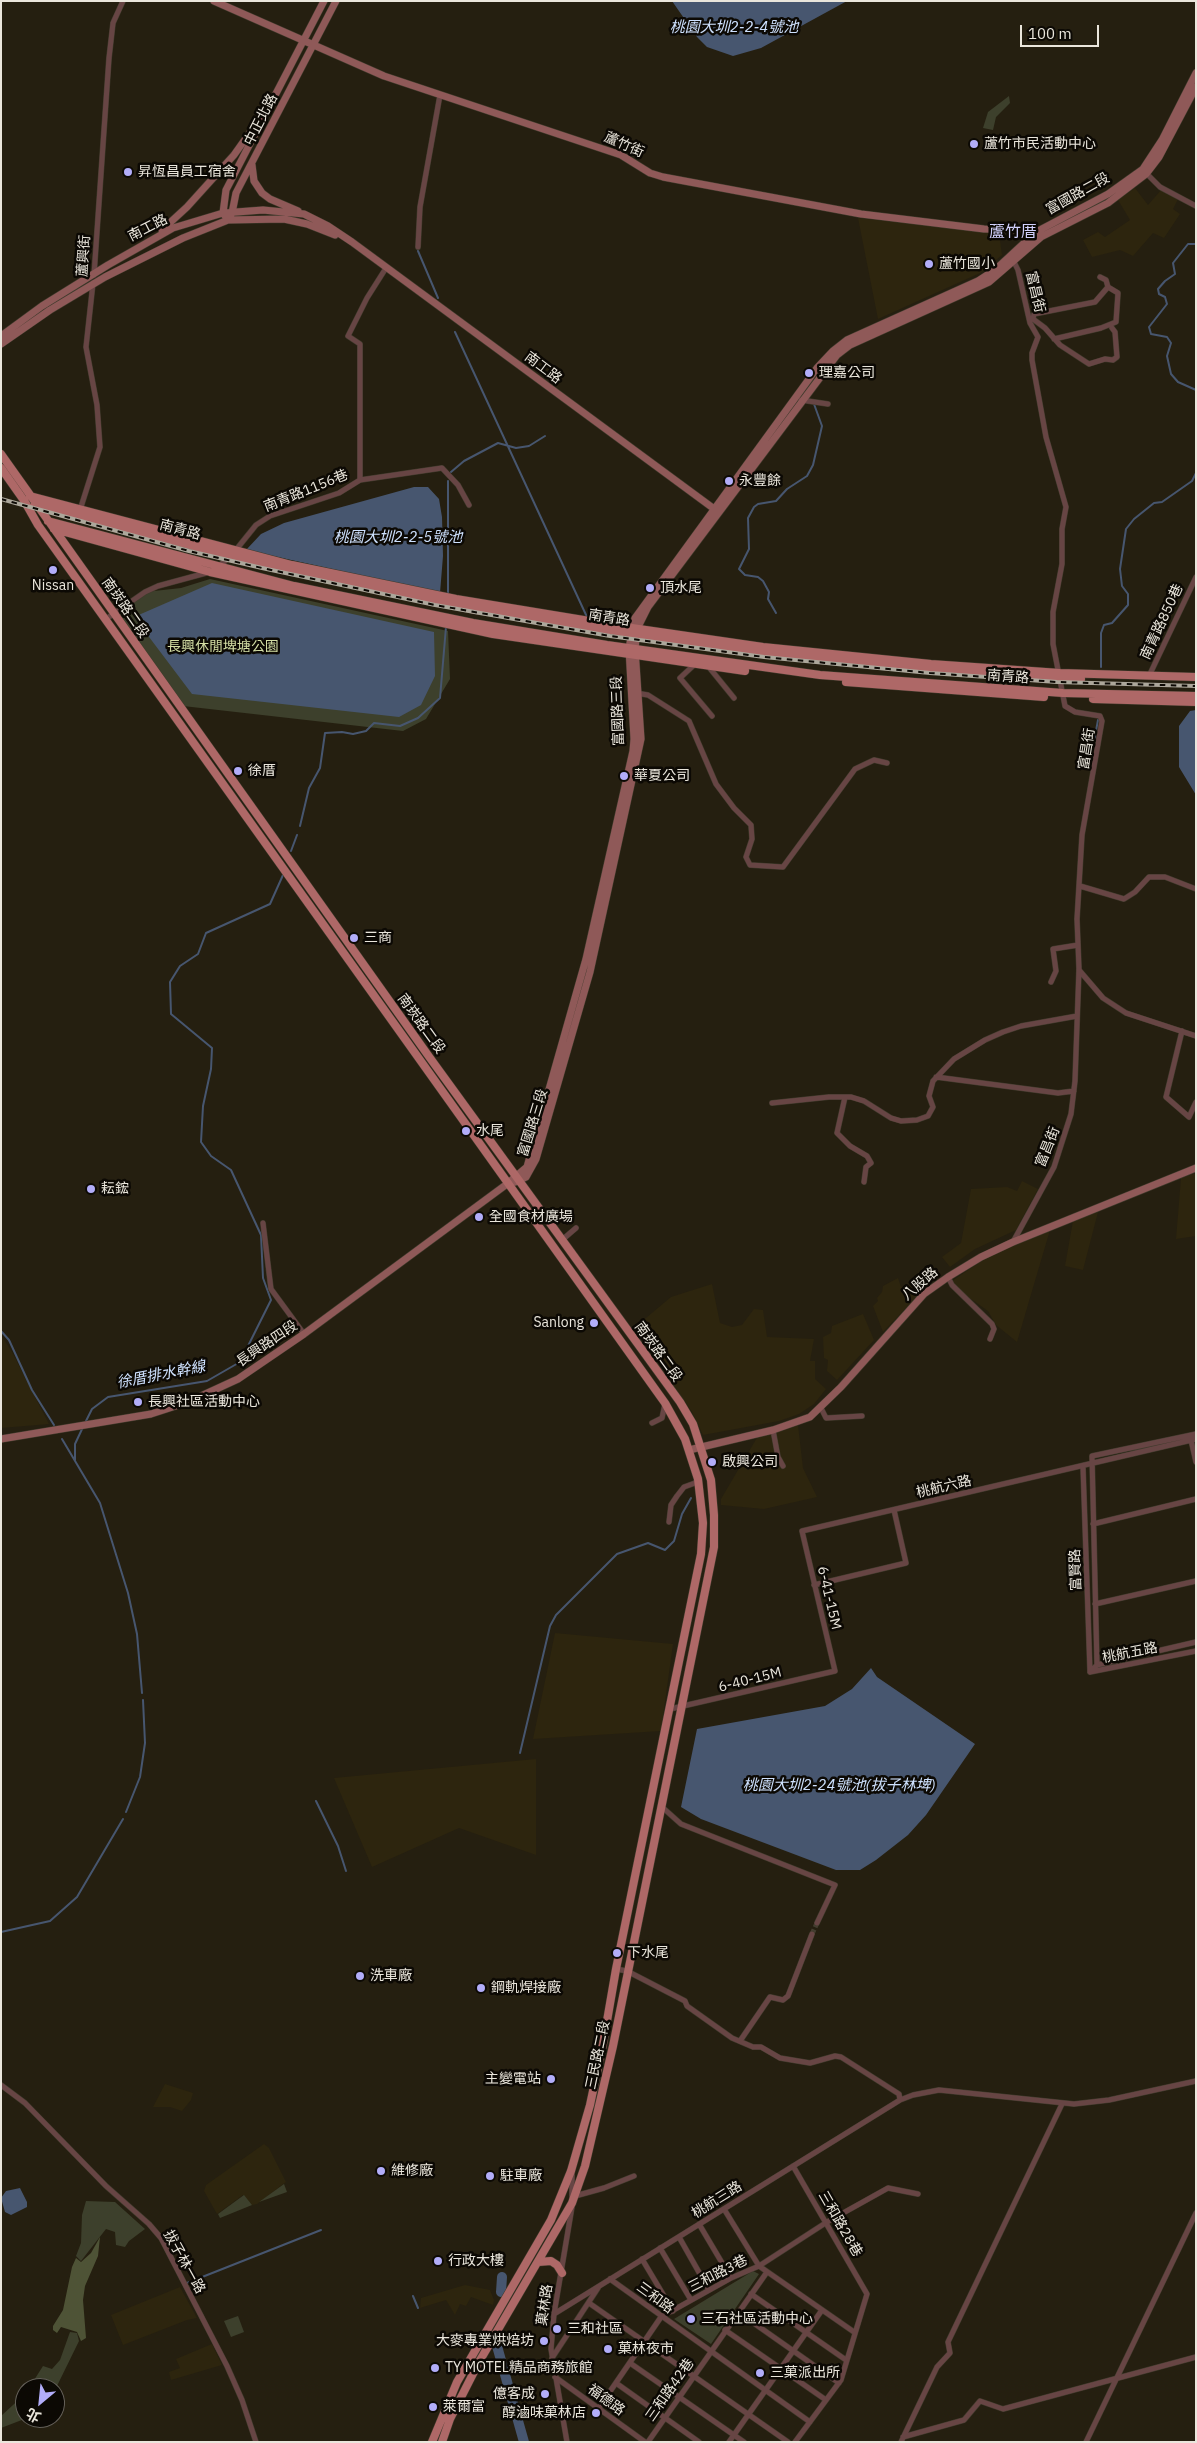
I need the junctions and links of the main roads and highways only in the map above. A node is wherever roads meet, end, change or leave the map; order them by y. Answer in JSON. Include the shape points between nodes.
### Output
{"nodes":[{"id":1,"x":1,"y":454,"type":"edge"},
{"id":2,"x":2,"y":472,"type":"edge"},
{"id":3,"x":20,"y":494,"type":"junction"},
{"id":4,"x":34,"y":500,"type":"junction"},
{"id":5,"x":25,"y":502,"type":"junction"},
{"id":6,"x":49,"y":521,"type":"junction"},
{"id":7,"x":36,"y":522,"type":"junction"},
{"id":8,"x":54,"y":529,"type":"junction"},
{"id":9,"x":233,"y":554,"type":"junction"},
{"id":10,"x":349,"y":576,"type":"junction"},
{"id":11,"x":330,"y":578,"type":"junction"},
{"id":12,"x":312,"y":590,"type":"junction"},
{"id":13,"x":337,"y":601,"type":"junction"},
{"id":14,"x":477,"y":603,"type":"junction"},
{"id":15,"x":502,"y":614,"type":"junction"},
{"id":16,"x":634,"y":632,"type":"junction"},
{"id":17,"x":607,"y":645,"type":"junction"},
{"id":18,"x":579,"y":647,"type":"junction"},
{"id":19,"x":632,"y":652,"type":"junction"},
{"id":20,"x":840,"y":655,"type":"junction"},
{"id":21,"x":861,"y":663,"type":"junction"},
{"id":22,"x":820,"y":675,"type":"junction"},
{"id":23,"x":1060,"y":676,"type":"junction"},
{"id":24,"x":1196,"y":677,"type":"edge"},
{"id":25,"x":848,"y":682,"type":"junction"},
{"id":26,"x":1196,"y":682,"type":"edge"},
{"id":27,"x":1063,"y":695,"type":"junction"},
{"id":28,"x":1196,"y":696,"type":"edge"},
{"id":29,"x":1196,"y":702,"type":"edge"},
{"id":30,"x":695,"y":1643,"type":"joint"},
{"id":31,"x":682,"y":1650,"type":"joint"},
{"id":32,"x":538,"y":2262,"type":"junction"},
{"id":33,"x":562,"y":2273,"type":"road end"},
{"id":34,"x":432,"y":2442,"type":"edge"},
{"id":35,"x":442,"y":2442,"type":"edge"}],
"edges":[{"from":1,"to":4,"type":"main road","name":"南崁路二段"},
{"from":2,"to":3,"type":"main road","name":"南崁路二段"},
{"from":3,"to":4,"type":"main road"},
{"from":3,"to":5,"type":"main road","name":"南崁路二段"},
{"from":4,"to":5,"type":"main road","name":"南青路"},
{"from":4,"to":6,"type":"main road","name":"南崁路二段"},
{"from":4,"to":9,"type":"main road","name":"南青路"},
{"from":4,"to":9,"type":"main road"},
{"from":5,"to":7,"type":"main road","name":"南崁路二段"},
{"from":6,"to":7,"type":"main road","name":"南青路"},
{"from":6,"to":8,"type":"main road","name":"南崁路二段"},
{"from":6,"to":12,"type":"main road","name":"南青路"},
{"from":7,"to":8,"type":"main road"},
{"from":7,"to":31,"type":"main road","name":"南崁路二段","via":[[666,1403],[689,1450],[702,1503],[703,1544]]},
{"from":8,"to":13,"type":"main road","via":[[210,572]]},
{"from":8,"to":30,"type":"main road","name":"南崁路二段","via":[[693,1424],[711,1480],[714,1515],[714,1547]]},
{"from":9,"to":10,"type":"main road"},
{"from":9,"to":11,"type":"main road","name":"南青路"},
{"from":10,"to":11,"type":"main road","name":"南青路"},
{"from":10,"to":14,"type":"main road"},
{"from":11,"to":15,"type":"main road","name":"南青路"},
{"from":12,"to":13,"type":"main road","name":"南青路"},
{"from":12,"to":17,"type":"main road","name":"南青路","via":[[473,623]]},
{"from":13,"to":18,"type":"main road","via":[[493,634]]},
{"from":14,"to":15,"type":"main road","name":"南青路"},
{"from":14,"to":16,"type":"main road"},
{"from":15,"to":16,"type":"main road","name":"南青路"},
{"from":16,"to":20,"type":"main road"},
{"from":16,"to":21,"type":"main road","name":"南青路","via":[[762,653]]},
{"from":17,"to":18,"type":"main road","name":"南青路"},
{"from":17,"to":19,"type":"main road","name":"南青路"},
{"from":18,"to":19,"type":"main road"},
{"from":19,"to":22,"type":"main road","name":"南青路"},
{"from":19,"to":25,"type":"main road","via":[[708,666]]},
{"from":20,"to":21,"type":"main road","name":"南青路"},
{"from":20,"to":23,"type":"main road"},
{"from":21,"to":23,"type":"main road","name":"南青路"},
{"from":22,"to":25,"type":"main road","name":"南青路"},
{"from":22,"to":27,"type":"main road","name":"南青路"},
{"from":23,"to":24,"type":"main road"},
{"from":23,"to":26,"type":"main road","name":"南青路"},
{"from":25,"to":27,"type":"main road"},
{"from":27,"to":28,"type":"main road","name":"南青路"},
{"from":27,"to":29,"type":"main road"},
{"from":30,"to":32,"type":"main road","name":"三民路二段","via":[[601,2098],[574,2199]]},
{"from":31,"to":34,"type":"main road","name":"三民路二段","via":[[593,2089],[571,2171],[551,2220],[470,2356]]},
{"from":32,"to":33,"type":"main road","via":[[550,2261]]},
{"from":32,"to":35,"type":"main road","name":"三民路二段","via":[[475,2369]]}]}
